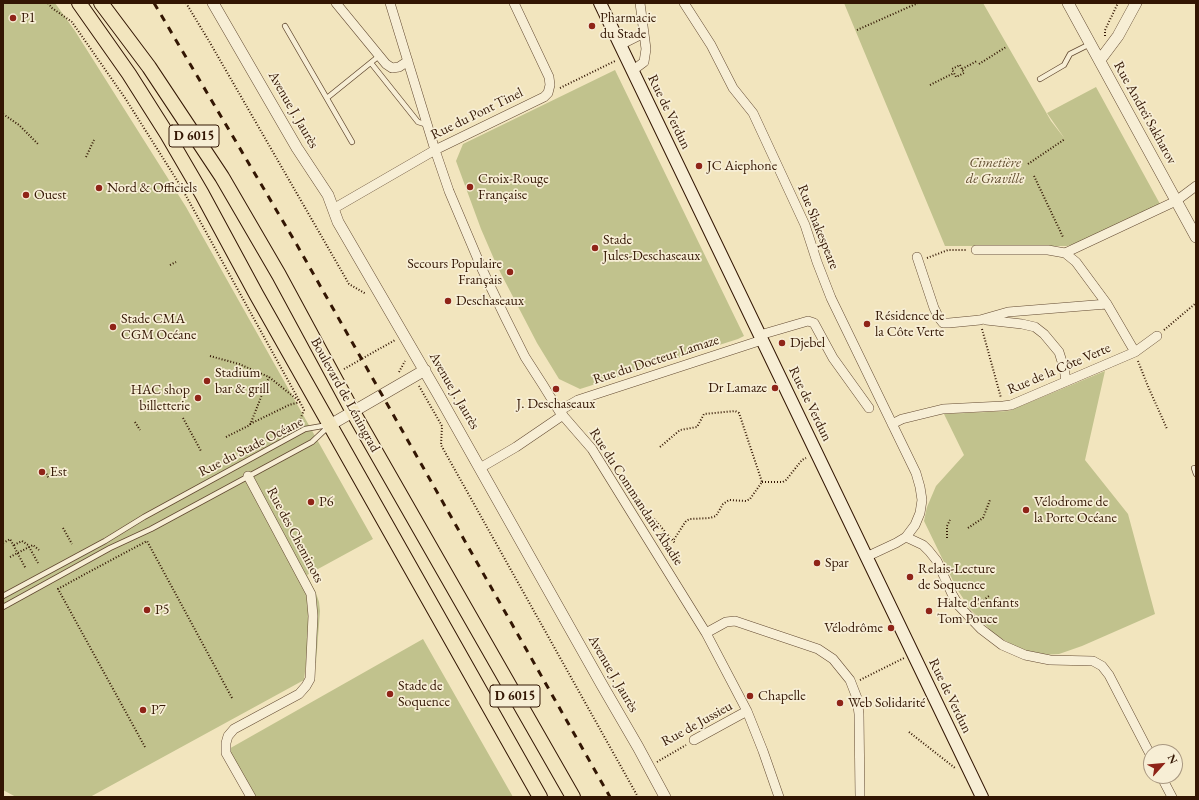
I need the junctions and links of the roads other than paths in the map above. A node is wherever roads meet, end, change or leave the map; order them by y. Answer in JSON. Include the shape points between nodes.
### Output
{"nodes":[{"id":1,"x":80,"y":3,"type":"edge"},
{"id":2,"x":101,"y":3,"type":"edge"},
{"id":3,"x":213,"y":3,"type":"edge"},
{"id":4,"x":336,"y":3,"type":"edge"},
{"id":5,"x":390,"y":3,"type":"edge"},
{"id":6,"x":514,"y":3,"type":"edge"},
{"id":7,"x":600,"y":3,"type":"edge"},
{"id":8,"x":640,"y":3,"type":"edge"},
{"id":9,"x":684,"y":3,"type":"edge"},
{"id":10,"x":1068,"y":3,"type":"edge"},
{"id":11,"x":1136,"y":3,"type":"edge"},
{"id":12,"x":285,"y":26,"type":"dead end"},
{"id":13,"x":644,"y":33,"type":"junction"},
{"id":14,"x":620,"y":44,"type":"junction"},
{"id":15,"x":1090,"y":44,"type":"junction"},
{"id":16,"x":379,"y":56,"type":"junction"},
{"id":17,"x":1100,"y":60,"type":"junction"},
{"id":18,"x":408,"y":61,"type":"junction"},
{"id":19,"x":370,"y":63,"type":"junction"},
{"id":20,"x":632,"y":71,"type":"junction"},
{"id":21,"x":1040,"y":79,"type":"dead end"},
{"id":22,"x":327,"y":98,"type":"junction"},
{"id":23,"x":428,"y":125,"type":"junction"},
{"id":24,"x":352,"y":142,"type":"dead end"},
{"id":25,"x":435,"y":150,"type":"junction"},
{"id":26,"x":1196,"y":186,"type":"edge"},
{"id":27,"x":1176,"y":201,"type":"junction"},
{"id":28,"x":333,"y":208,"type":"junction"},
{"id":29,"x":1196,"y":237,"type":"edge"},
{"id":30,"x":976,"y":250,"type":"road end"},
{"id":31,"x":1065,"y":253,"type":"junction"},
{"id":32,"x":917,"y":259,"type":"road end"},
{"id":33,"x":1107,"y":304,"type":"junction"},
{"id":34,"x":980,"y":320,"type":"junction"},
{"id":35,"x":1157,"y":336,"type":"road end"},
{"id":36,"x":761,"y":338,"type":"junction"},
{"id":37,"x":1135,"y":352,"type":"junction"},
{"id":38,"x":424,"y":370,"type":"junction"},
{"id":39,"x":1066,"y":381,"type":"junction"},
{"id":40,"x":869,"y":408,"type":"dead end"},
{"id":41,"x":353,"y":412,"type":"junction"},
{"id":42,"x":561,"y":413,"type":"junction"},
{"id":43,"x":892,"y":424,"type":"junction"},
{"id":44,"x":330,"y":425,"type":"junction"},
{"id":45,"x":480,"y":468,"type":"junction"},
{"id":46,"x":1194,"y":468,"type":"dead end"},
{"id":47,"x":1196,"y":474,"type":"edge"},
{"id":48,"x":248,"y":476,"type":"junction"},
{"id":49,"x":906,"y":536,"type":"junction"},
{"id":50,"x":866,"y":557,"type":"junction"},
{"id":51,"x":3,"y":596,"type":"edge"},
{"id":52,"x":3,"y":607,"type":"edge"},
{"id":53,"x":706,"y":633,"type":"junction"},
{"id":54,"x":747,"y":711,"type":"junction"},
{"id":55,"x":694,"y":740,"type":"road end"},
{"id":56,"x":1145,"y":744,"type":"edge"},
{"id":57,"x":1165,"y":784,"type":"edge"},
{"id":58,"x":251,"y":797,"type":"edge"},
{"id":59,"x":540,"y":797,"type":"edge"},
{"id":60,"x":573,"y":797,"type":"edge"},
{"id":61,"x":665,"y":797,"type":"edge"},
{"id":62,"x":779,"y":797,"type":"edge"},
{"id":63,"x":860,"y":797,"type":"edge"},
{"id":64,"x":982,"y":797,"type":"edge"},
{"id":65,"x":1172,"y":797,"type":"edge"}],
"edges":[{"from":1,"to":44,"type":"main road","name":"Boulevard de Léningrad","number":"D 6015","via":[[167,134]]},
{"from":2,"to":41,"type":"main road","name":"Boulevard de Léningrad","number":"D 6015","via":[[148,67],[222,177],[279,275]]},
{"from":3,"to":28,"type":"street","name":"Avenue J. Jaurès","via":[[297,148],[328,195]]},
{"from":4,"to":16,"type":"street"},
{"from":5,"to":18,"type":"street","name":"Rue du Commandant Abadie"},
{"from":6,"to":25,"type":"street","name":"Rue du Pont Tinel","via":[[549,77],[548,93]]},
{"from":7,"to":14,"type":"main road","name":"Rue de Verdun"},
{"from":8,"to":13,"type":"street"},
{"from":9,"to":43,"type":"street","name":"Rue Shakespeare","via":[[711,45],[733,88],[753,113],[805,225],[831,298]]},
{"from":10,"to":15,"type":"street","name":"Rue Andreï Sakharov"},
{"from":11,"to":17,"type":"street","via":[[1118,36]]},
{"from":12,"to":22,"type":"lane"},
{"from":13,"to":14,"type":"street"},
{"from":13,"to":20,"type":"street","via":[[644,62]]},
{"from":14,"to":20,"type":"main road","name":"Rue de Verdun"},
{"from":15,"to":17,"type":"street","name":"Rue Andreï Sakharov"},
{"from":15,"to":21,"type":"lane","via":[[1070,54],[1064,65]]},
{"from":16,"to":18,"type":"street","via":[[392,68],[399,68]]},
{"from":16,"to":19,"type":"lane"},
{"from":17,"to":27,"type":"street","name":"Rue Andreï Sakharov"},
{"from":18,"to":23,"type":"street","name":"Rue du Commandant Abadie"},
{"from":19,"to":22,"type":"lane"},
{"from":19,"to":23,"type":"lane","via":[[418,122]]},
{"from":20,"to":36,"type":"main road","name":"Rue de Verdun"},
{"from":22,"to":24,"type":"lane"},
{"from":23,"to":25,"type":"street","name":"Rue du Commandant Abadie"},
{"from":25,"to":28,"type":"street","name":"Rue du Pont Tinel"},
{"from":25,"to":42,"type":"street","name":"Rue du Commandant Abadie","via":[[482,270],[525,356]]},
{"from":26,"to":27,"type":"street"},
{"from":27,"to":29,"type":"street","name":"Rue Andreï Sakharov"},
{"from":27,"to":31,"type":"street"},
{"from":28,"to":38,"type":"street","name":"Avenue J. Jaurès","via":[[338,222]]},
{"from":30,"to":31,"type":"street","via":[[1048,250]]},
{"from":31,"to":33,"type":"street","via":[[1076,262]]},
{"from":32,"to":34,"type":"street","via":[[934,308],[943,323]]},
{"from":33,"to":34,"type":"street","via":[[1008,312]]},
{"from":33,"to":37,"type":"street"},
{"from":34,"to":39,"type":"street","via":[[1035,327],[1059,352]]},
{"from":35,"to":37,"type":"street","name":"Rue de la Côte Verte"},
{"from":36,"to":40,"type":"street","name":"Rue du Docteur Lamaze","via":[[808,320],[814,323],[833,358]]},
{"from":36,"to":42,"type":"street","name":"Rue du Docteur Lamaze","via":[[578,400]]},
{"from":36,"to":50,"type":"main road","name":"Rue de Verdun"},
{"from":37,"to":39,"type":"street","name":"Rue de la Côte Verte"},
{"from":38,"to":41,"type":"street"},
{"from":38,"to":45,"type":"street","name":"Avenue J. Jaurès"},
{"from":39,"to":43,"type":"street","name":"Rue de la Côte Verte","via":[[1003,406],[943,409]]},
{"from":41,"to":44,"type":"street"},
{"from":41,"to":60,"type":"main road","name":"Boulevard de Léningrad","number":"D 6015"},
{"from":42,"to":45,"type":"street","name":"Rue du Docteur Lamaze","via":[[516,447]]},
{"from":42,"to":53,"type":"street","name":"Rue du Commandant Abadie","via":[[592,449]]},
{"from":43,"to":49,"type":"street","via":[[916,473],[922,500],[920,514]]},
{"from":44,"to":48,"type":"lane","name":"Rue du Stade Océane","via":[[312,442]]},
{"from":44,"to":51,"type":"lane","name":"Rue du Stade Océane","via":[[306,429]]},
{"from":44,"to":59,"type":"main road","name":"Boulevard de Léningrad","number":"D 6015"},
{"from":45,"to":61,"type":"street","name":"Avenue J. Jaurès"},
{"from":46,"to":47,"type":"lane"},
{"from":48,"to":52,"type":"lane","name":"Rue du Stade Océane"},
{"from":48,"to":58,"type":"street","name":"Rue des Cheminots","via":[[311,594],[313,605],[310,679],[306,686],[299,694],[234,729],[228,736],[226,753]]},
{"from":49,"to":50,"type":"street"},
{"from":49,"to":56,"type":"street","via":[[929,551],[937,561],[952,594],[967,614],[1002,645],[1025,655],[1050,660],[1093,661],[1102,666]]},
{"from":50,"to":64,"type":"main road","name":"Rue de Verdun"},
{"from":53,"to":54,"type":"street","name":"Rue du Commandant Abadie"},
{"from":53,"to":63,"type":"street","via":[[726,622],[735,621],[818,649],[832,659],[852,684],[857,698]]},
{"from":54,"to":55,"type":"street","name":"Rue de Jussieu"},
{"from":54,"to":62,"type":"street","name":"Rue du Commandant Abadie"},
{"from":57,"to":65,"type":"street"}]}
